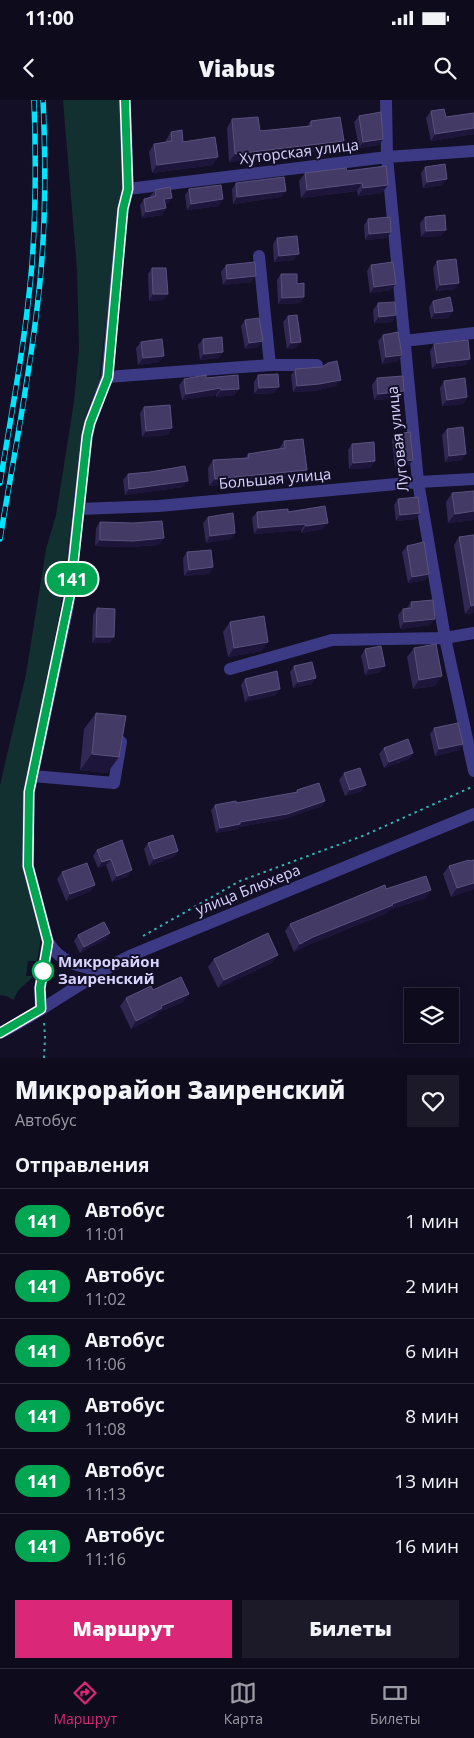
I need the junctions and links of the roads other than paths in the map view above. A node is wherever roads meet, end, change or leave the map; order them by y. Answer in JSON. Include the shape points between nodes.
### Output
{"nodes":[{"id":1,"x":125,"y":100,"type":"edge"},
{"id":2,"x":386,"y":100,"type":"edge"},
{"id":3,"x":474,"y":151,"type":"edge"},
{"id":4,"x":387,"y":157,"type":"junction"},
{"id":5,"x":128,"y":189,"type":"junction"},
{"id":6,"x":259,"y":256,"type":"dead end"},
{"id":7,"x":474,"y":334,"type":"edge"},
{"id":8,"x":404,"y":341,"type":"junction"},
{"id":9,"x":270,"y":365,"type":"junction"},
{"id":10,"x":317,"y":365,"type":"edge"},
{"id":11,"x":108,"y":377,"type":"junction"},
{"id":12,"x":474,"y":479,"type":"edge"},
{"id":13,"x":418,"y":482,"type":"junction"},
{"id":14,"x":79,"y":509,"type":"junction"},
{"id":15,"x":474,"y":633,"type":"edge"},
{"id":16,"x":445,"y":638,"type":"junction"},
{"id":17,"x":230,"y":669,"type":"dead end"},
{"id":18,"x":121,"y":739,"type":"edge"},
{"id":19,"x":474,"y":771,"type":"edge"},
{"id":20,"x":33,"y":776,"type":"junction"},
{"id":21,"x":474,"y":814,"type":"edge"},
{"id":22,"x":48,"y":942,"type":"junction"},
{"id":23,"x":102,"y":970,"type":"junction"},
{"id":24,"x":41,"y":1009,"type":"junction"},
{"id":25,"x":0,"y":1033,"type":"edge"}],
"edges":[{"from":1,"to":5,"type":"street"},
{"from":2,"to":4,"type":"street","name":"Луговая улица"},
{"from":3,"to":4,"type":"street","name":"Хуторская улица"},
{"from":4,"to":5,"type":"street","name":"Хуторская улица"},
{"from":4,"to":8,"type":"street","name":"Луговая улица"},
{"from":5,"to":11,"type":"street","via":[[123,209]]},
{"from":6,"to":9,"type":"street"},
{"from":7,"to":8,"type":"street"},
{"from":8,"to":13,"type":"street","name":"Луговая улица"},
{"from":9,"to":10,"type":"street"},
{"from":9,"to":11,"type":"street"},
{"from":11,"to":14,"type":"street","via":[[87,436]]},
{"from":12,"to":13,"type":"street","name":"Большая улица"},
{"from":13,"to":14,"type":"street","name":"Большая улица","via":[[159,506]]},
{"from":13,"to":16,"type":"street","name":"Луговая улица"},
{"from":14,"to":20,"type":"street","via":[[68,606]]},
{"from":15,"to":16,"type":"street"},
{"from":16,"to":17,"type":"street","via":[[332,640]]},
{"from":16,"to":19,"type":"street","name":"Луговая улица"},
{"from":18,"to":20,"type":"street","via":[[114,783]]},
{"from":20,"to":22,"type":"street","via":[[29,792],[28,866]]},
{"from":21,"to":23,"type":"street","name":"улица Блюхера"},
{"from":22,"to":23,"type":"street","via":[[70,964]]},
{"from":22,"to":24,"type":"street","via":[[40,988]]},
{"from":23,"to":24,"type":"street","name":"улица Блюхера"},
{"from":24,"to":25,"type":"street","name":"улица Блюхера"}]}
